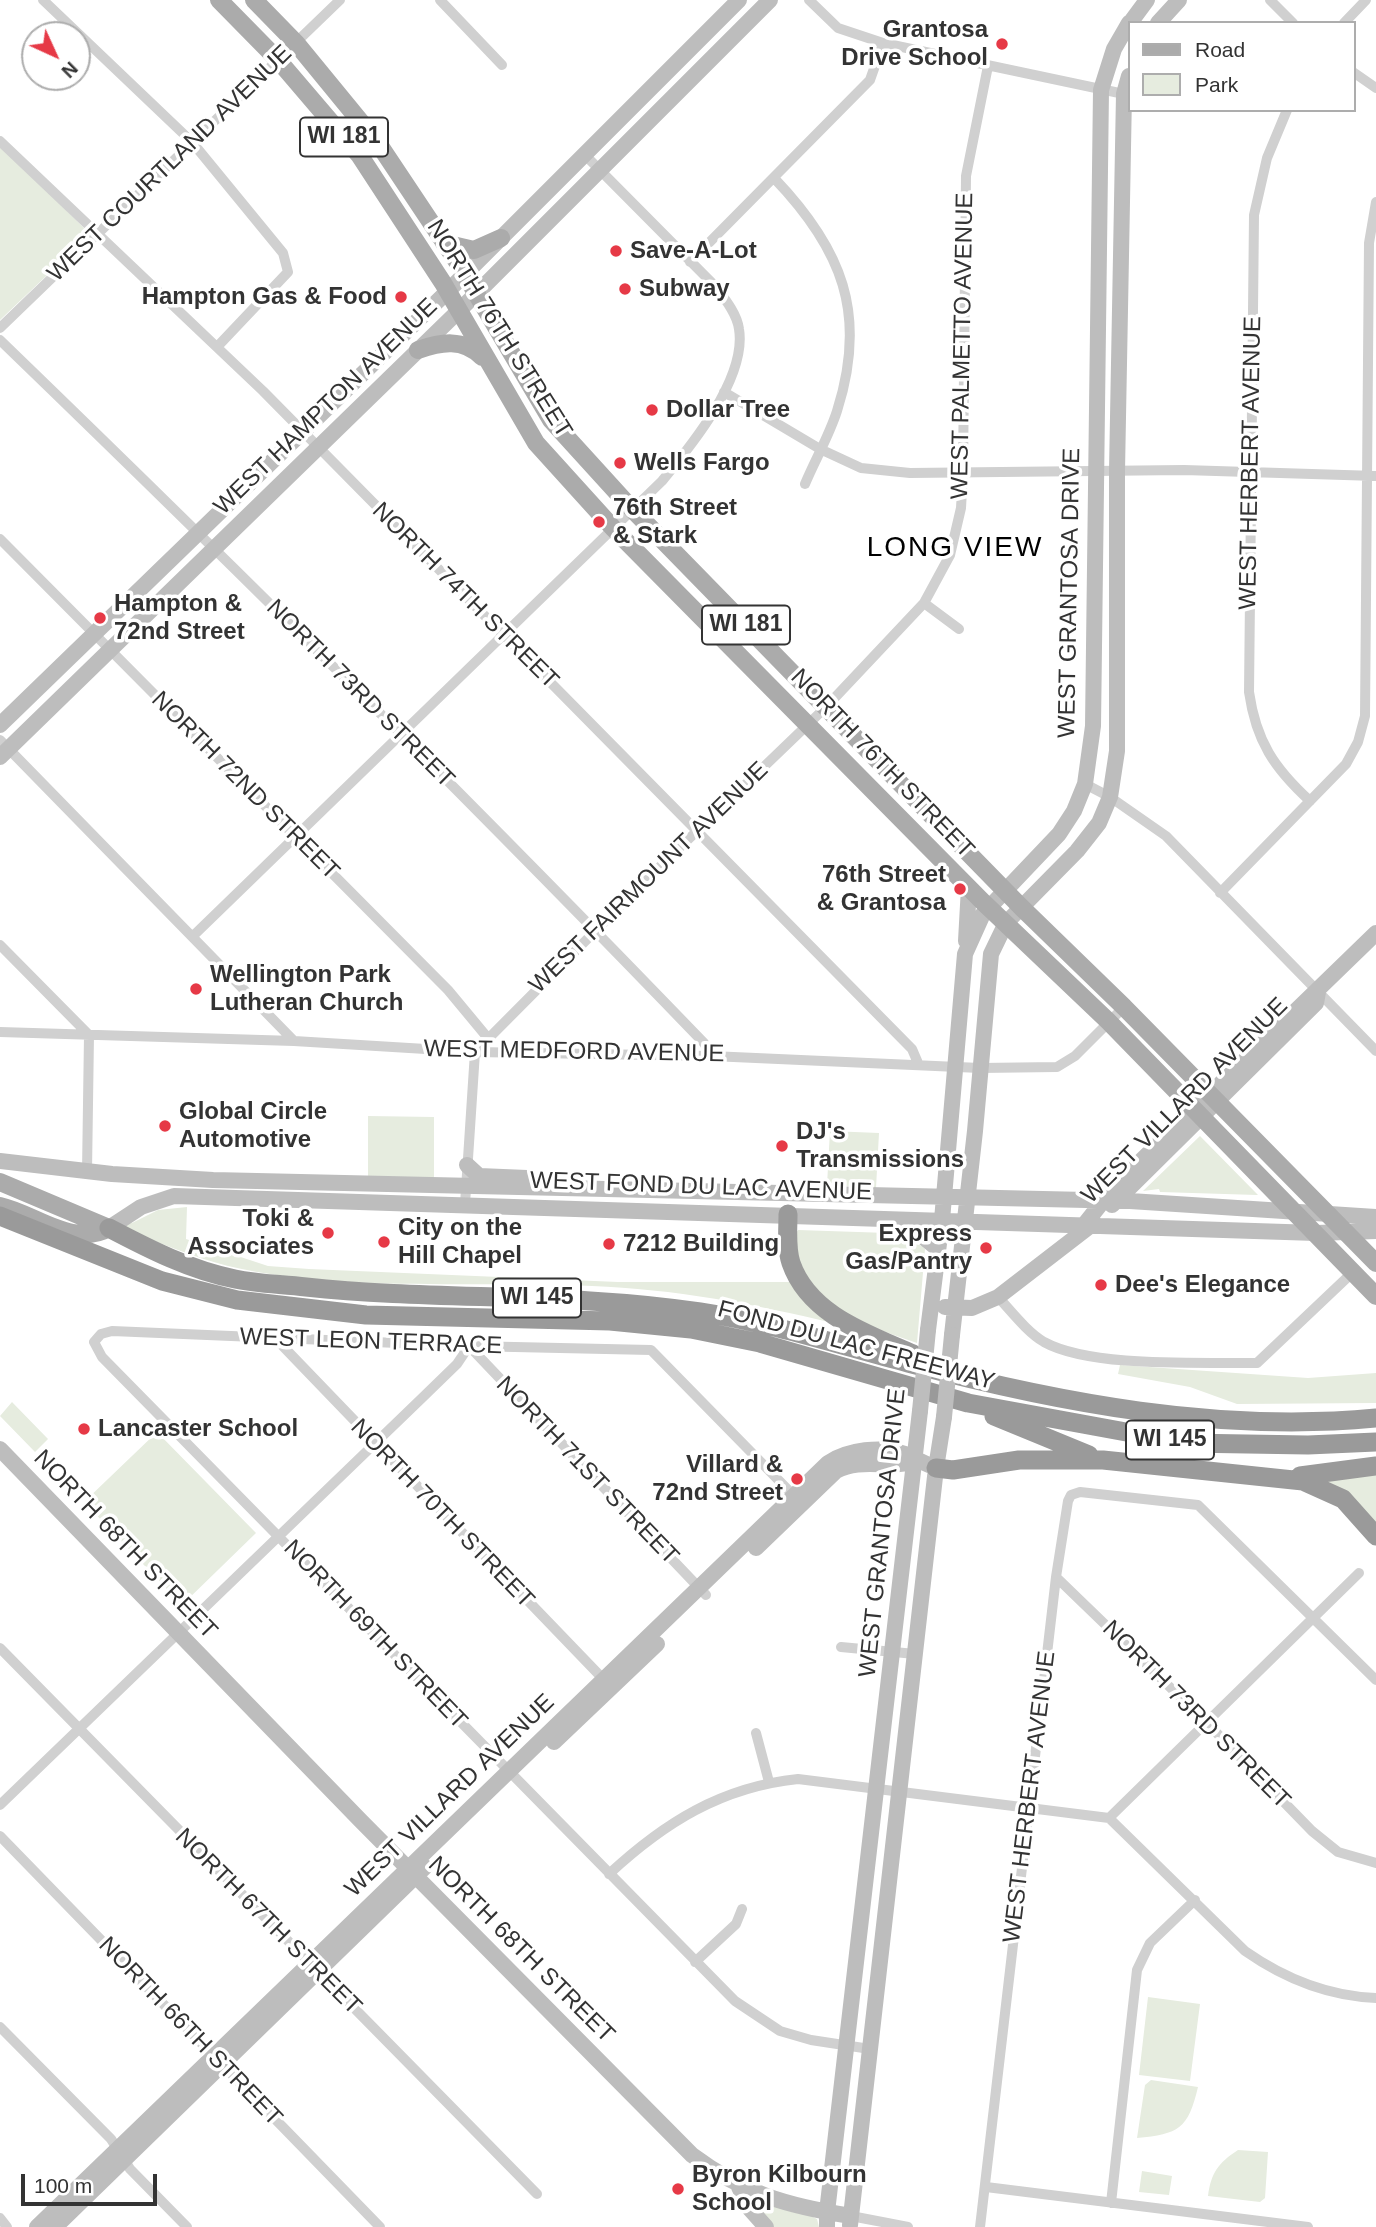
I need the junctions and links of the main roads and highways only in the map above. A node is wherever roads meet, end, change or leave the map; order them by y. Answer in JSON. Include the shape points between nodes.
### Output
{"nodes":[{"id":1,"x":219,"y":0,"type":"edge"},
{"id":2,"x":254,"y":0,"type":"edge"},
{"id":3,"x":501,"y":238,"type":"road end"},
{"id":4,"x":444,"y":243,"type":"junction"},
{"id":5,"x":418,"y":350,"type":"road end"},
{"id":6,"x":488,"y":363,"type":"junction"},
{"id":7,"x":0,"y":1182,"type":"edge"},
{"id":8,"x":0,"y":1206,"type":"edge"},
{"id":9,"x":788,"y":1214,"type":"road end"},
{"id":10,"x":0,"y":1216,"type":"edge"},
{"id":11,"x":109,"y":1228,"type":"junction"},
{"id":12,"x":1376,"y":1263,"type":"edge"},
{"id":13,"x":1376,"y":1296,"type":"edge"},
{"id":14,"x":969,"y":1378,"type":"junction"},
{"id":15,"x":968,"y":1403,"type":"junction"},
{"id":16,"x":1376,"y":1418,"type":"edge"},
{"id":17,"x":1376,"y":1442,"type":"edge"},
{"id":18,"x":1103,"y":1460,"type":"junction"},
{"id":19,"x":1376,"y":1466,"type":"edge"},
{"id":20,"x":936,"y":1468,"type":"road end"},
{"id":21,"x":1271,"y":1476,"type":"junction"},
{"id":22,"x":1376,"y":1536,"type":"edge"}],
"edges":[{"from":1,"to":6,"type":"main road","name":"NORTH 76TH STREET","number":"WI 181","via":[[278,60],[360,156],[448,291]]},
{"from":2,"to":4,"type":"main road","name":"NORTH 76TH STREET","number":"WI 181","via":[[296,43],[378,143]]},
{"from":3,"to":4,"type":"main road","via":[[474,250]]},
{"from":4,"to":12,"type":"main road","name":"NORTH 76TH STREET","number":"WI 181","via":[[551,420],[632,509]]},
{"from":5,"to":6,"type":"main road","via":[[460,344],[474,349]]},
{"from":6,"to":13,"type":"main road","name":"NORTH 76TH STREET","number":"WI 181","via":[[536,443],[613,528],[1108,1021]]},
{"from":7,"to":11,"type":"main road","number":"WI 145"},
{"from":8,"to":11,"type":"main road","via":[[75,1234]]},
{"from":9,"to":14,"type":"highway","via":[[791,1264],[822,1307],[861,1331]]},
{"from":10,"to":15,"type":"highway","name":"FOND DU LAC FREEWAY","number":"WI 145","via":[[162,1281],[237,1300],[366,1315],[610,1321],[691,1329],[760,1342]]},
{"from":11,"to":14,"type":"highway","name":"FOND DU LAC FREEWAY","number":"WI 145","via":[[153,1251],[237,1280],[367,1294],[612,1301],[688,1310],[777,1325]]},
{"from":14,"to":16,"type":"highway","name":"FOND DU LAC FREEWAY","number":"WI 145","via":[[1057,1399],[1203,1418],[1308,1424]]},
{"from":15,"to":17,"type":"highway","name":"FOND DU LAC FREEWAY","number":"WI 145","via":[[1186,1443]]},
{"from":15,"to":18,"type":"highway"},
{"from":18,"to":20,"type":"highway","via":[[1019,1460],[953,1470]]},
{"from":18,"to":21,"type":"highway"},
{"from":19,"to":21,"type":"highway"},
{"from":21,"to":22,"type":"highway","via":[[1303,1481],[1343,1499]]}]}
